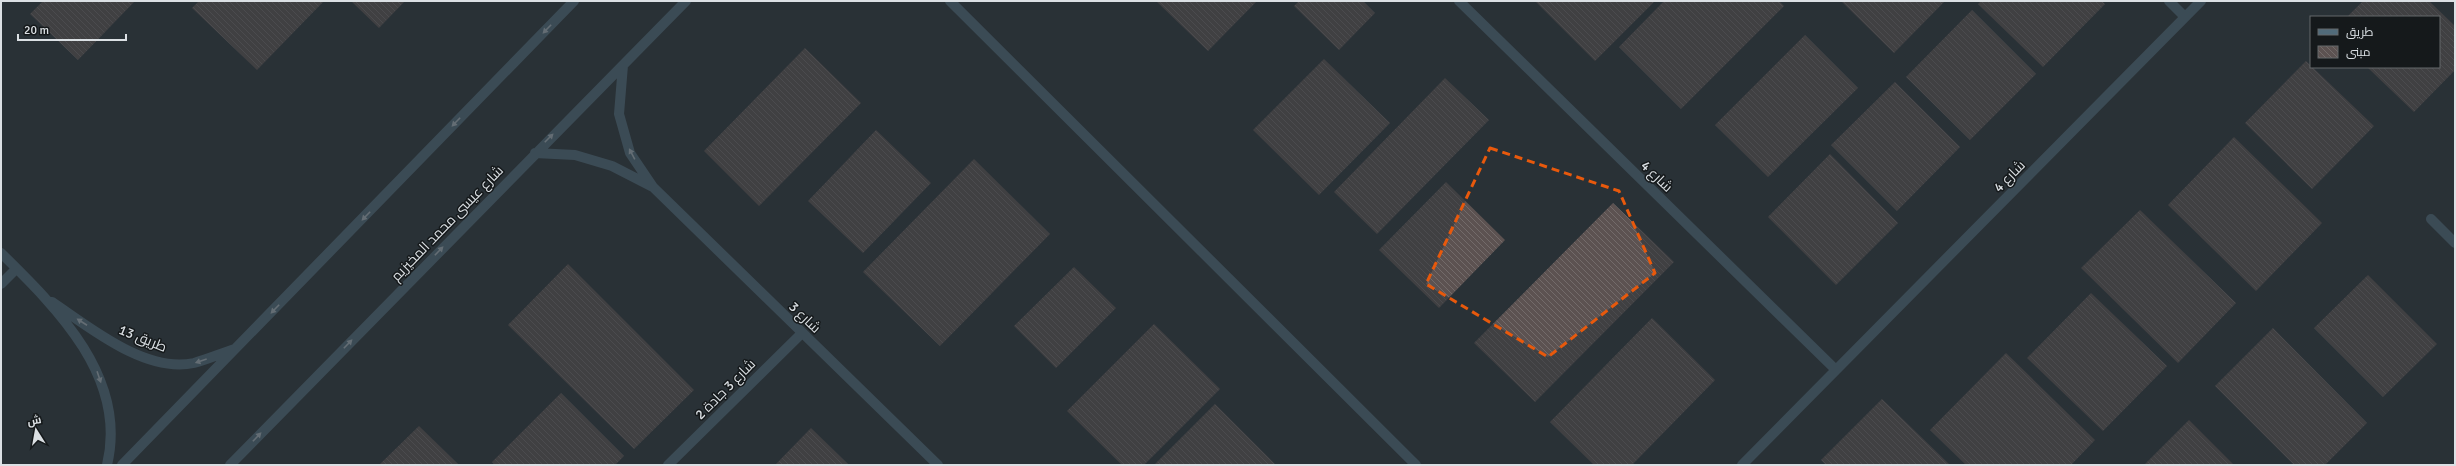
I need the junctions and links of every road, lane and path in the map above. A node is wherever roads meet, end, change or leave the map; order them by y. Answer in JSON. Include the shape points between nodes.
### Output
{"nodes":[{"id":1,"x":574,"y":1,"type":"edge"},
{"id":2,"x":686,"y":1,"type":"edge"},
{"id":3,"x":950,"y":1,"type":"edge"},
{"id":4,"x":1459,"y":1,"type":"edge"},
{"id":5,"x":2168,"y":1,"type":"edge"},
{"id":6,"x":2202,"y":1,"type":"edge"},
{"id":7,"x":2185,"y":17,"type":"junction"},
{"id":8,"x":623,"y":65,"type":"junction"},
{"id":9,"x":535,"y":153,"type":"junction"},
{"id":10,"x":653,"y":187,"type":"junction"},
{"id":11,"x":2431,"y":219,"type":"dead end"},
{"id":12,"x":2455,"y":243,"type":"edge"},
{"id":13,"x":1,"y":253,"type":"edge"},
{"id":14,"x":16,"y":269,"type":"junction"},
{"id":15,"x":1,"y":284,"type":"edge"},
{"id":16,"x":47,"y":299,"type":"junction"},
{"id":17,"x":801,"y":334,"type":"junction"},
{"id":18,"x":238,"y":348,"type":"junction"},
{"id":19,"x":1836,"y":370,"type":"junction"},
{"id":20,"x":107,"y":465,"type":"edge"},
{"id":21,"x":122,"y":465,"type":"edge"},
{"id":22,"x":230,"y":465,"type":"edge"},
{"id":23,"x":668,"y":465,"type":"edge"},
{"id":24,"x":938,"y":465,"type":"edge"},
{"id":25,"x":1416,"y":465,"type":"edge"},
{"id":26,"x":1742,"y":465,"type":"edge"}],
"edges":[{"from":1,"to":18,"type":"street","one_way":true},
{"from":2,"to":8,"type":"street","name":"شارع عيسى محمد المخيزيم"},
{"from":3,"to":25,"type":"street"},
{"from":4,"to":19,"type":"street","name":"شارع 4"},
{"from":5,"to":7,"type":"street"},
{"from":6,"to":7,"type":"street","name":"شارع 4"},
{"from":7,"to":19,"type":"street","name":"شارع 4"},
{"from":9,"to":8,"type":"street","name":"شارع عيسى محمد المخيزيم","one_way":true},
{"from":10,"to":8,"type":"street","name":"شارع 3","one_way":true,"via":[[630,152],[619,114]]},
{"from":9,"to":10,"type":"street","name":"شارع 3","via":[[575,155],[612,166]]},
{"from":22,"to":9,"type":"street","name":"شارع عيسى محمد المخيزيم","one_way":true},
{"from":10,"to":17,"type":"street","name":"شارع 3"},
{"from":11,"to":12,"type":"street"},
{"from":13,"to":14,"type":"street","name":"طريق 13"},
{"from":14,"to":15,"type":"street"},
{"from":14,"to":16,"type":"street","name":"طريق 13"},
{"from":18,"to":16,"type":"street","name":"طريق 13","one_way":true,"via":[[193,363],[158,363],[119,346]]},
{"from":16,"to":20,"type":"street","name":"طريق 13","one_way":true,"via":[[95,365],[110,408],[111,448]]},
{"from":17,"to":23,"type":"street","name":"شارع 3 جادة 2"},
{"from":17,"to":24,"type":"street","name":"شارع 3"},
{"from":18,"to":21,"type":"street"},
{"from":19,"to":26,"type":"street","name":"شارع 4"}]}
